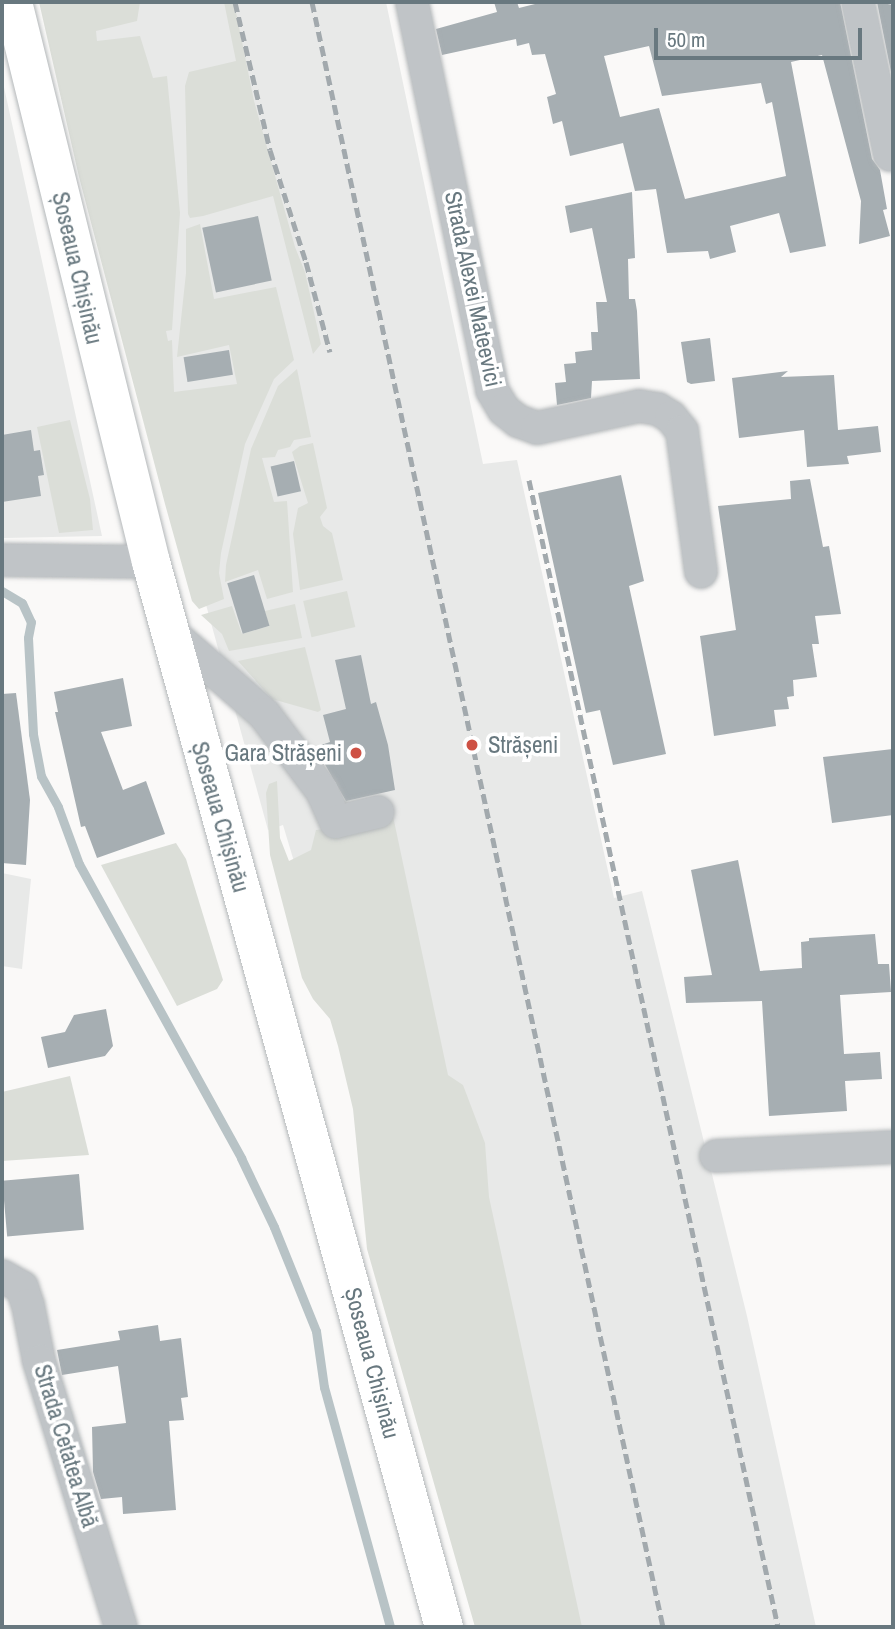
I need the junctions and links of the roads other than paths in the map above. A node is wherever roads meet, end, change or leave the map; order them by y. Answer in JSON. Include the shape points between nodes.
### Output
{"nodes":[{"id":1,"x":412,"y":2,"type":"edge"},
{"id":2,"x":858,"y":2,"type":"edge"},
{"id":3,"x":17,"y":10,"type":"edge"},
{"id":4,"x":890,"y":155,"type":"dead end"},
{"id":5,"x":2,"y":560,"type":"edge"},
{"id":6,"x":151,"y":562,"type":"junction"},
{"id":7,"x":701,"y":572,"type":"dead end"},
{"id":8,"x":170,"y":632,"type":"junction"},
{"id":9,"x":378,"y":812,"type":"dead end"},
{"id":10,"x":893,"y":1147,"type":"edge"},
{"id":11,"x":716,"y":1156,"type":"dead end"},
{"id":12,"x":2,"y":1276,"type":"edge"},
{"id":13,"x":121,"y":1627,"type":"edge"},
{"id":14,"x":444,"y":1627,"type":"edge"}],
"edges":[{"from":1,"to":7,"type":"street","name":"Strada Alexei Mateevici","via":[[492,390],[504,410],[537,428],[639,406],[671,416],[682,431]]},
{"from":2,"to":4,"type":"street"},
{"from":3,"to":6,"type":"highway","name":"Șoseaua Chișinău"},
{"from":5,"to":6,"type":"street"},
{"from":6,"to":8,"type":"highway","name":"Șoseaua Chișinău"},
{"from":8,"to":9,"type":"street","via":[[264,714],[322,791],[336,822]]},
{"from":8,"to":14,"type":"highway","name":"Șoseaua Chișinău"},
{"from":10,"to":11,"type":"street"},
{"from":12,"to":13,"type":"street","name":"Strada Cetatea Albă","via":[[22,1287],[39,1361]]}]}
